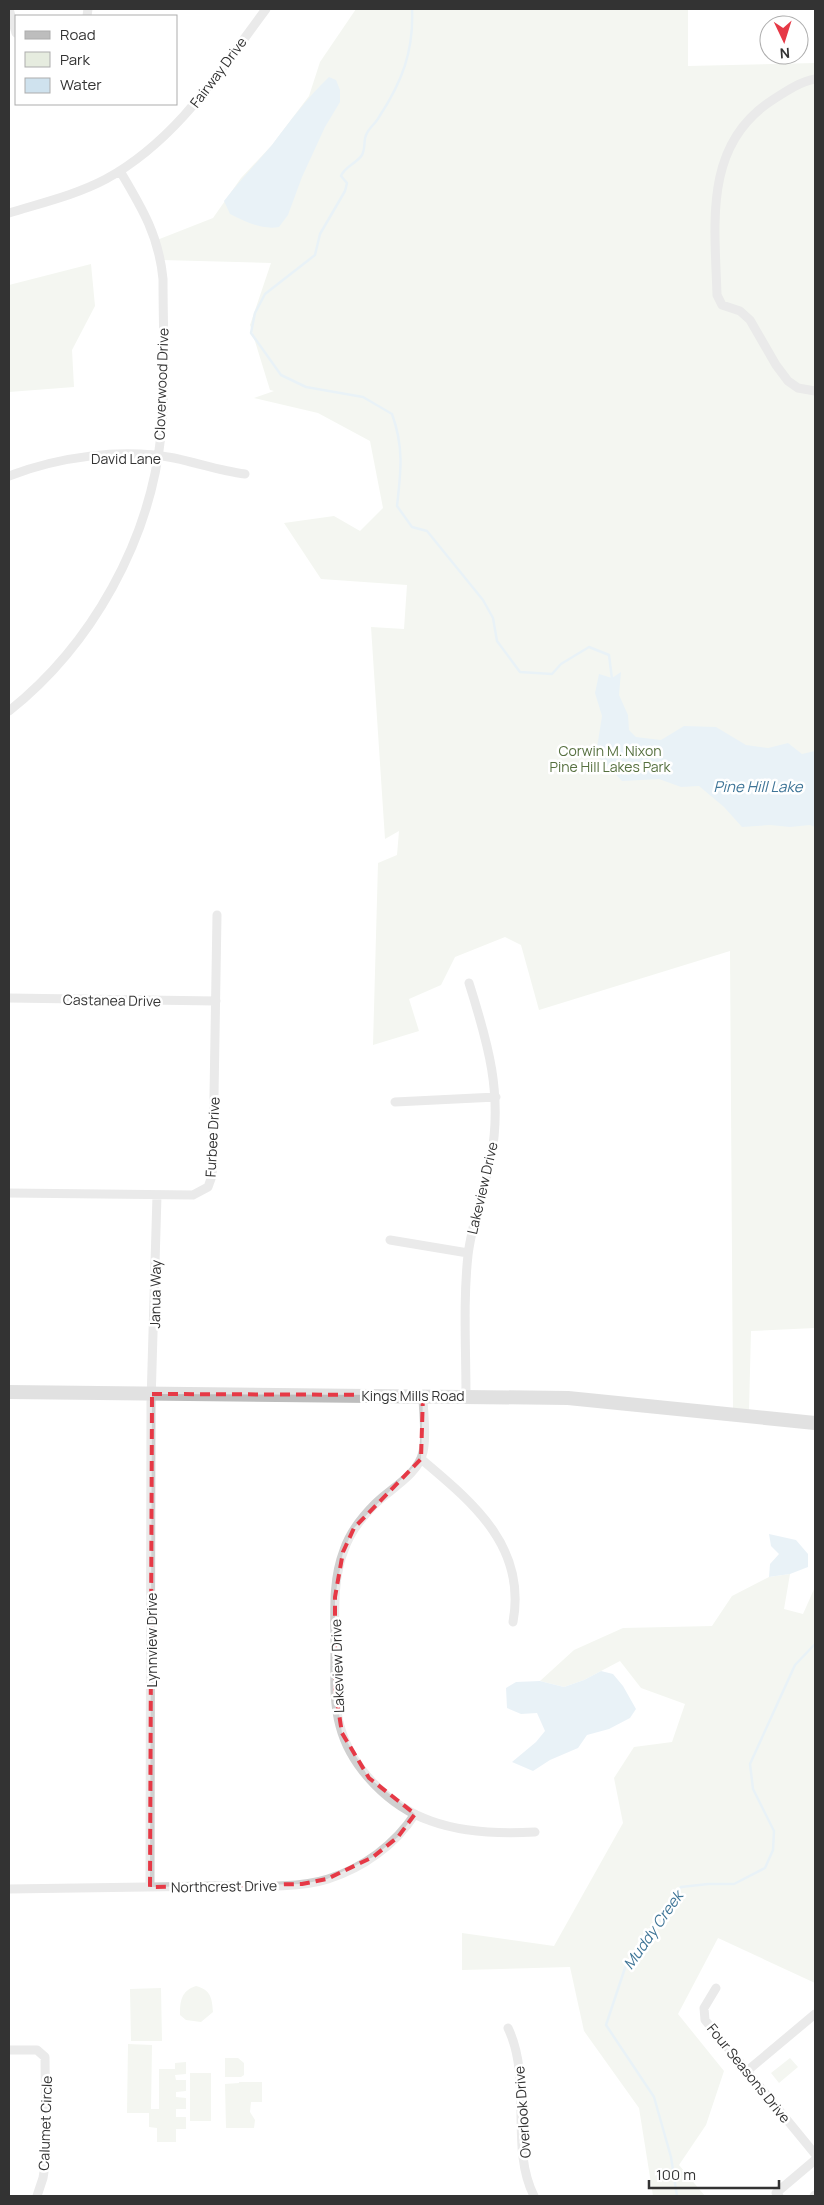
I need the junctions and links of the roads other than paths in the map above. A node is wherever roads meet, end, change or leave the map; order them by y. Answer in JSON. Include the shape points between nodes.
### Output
{"nodes":[{"id":1,"x":9,"y":9,"type":"edge"},
{"id":2,"x":266,"y":9,"type":"edge"},
{"id":3,"x":15,"y":30,"type":"edge"},
{"id":4,"x":815,"y":79,"type":"edge"},
{"id":5,"x":120,"y":171,"type":"junction"},
{"id":6,"x":9,"y":213,"type":"edge"},
{"id":7,"x":815,"y":391,"type":"edge"},
{"id":8,"x":158,"y":456,"type":"junction"},
{"id":9,"x":245,"y":474,"type":"dead end"},
{"id":10,"x":9,"y":476,"type":"edge"},
{"id":11,"x":9,"y":711,"type":"edge"},
{"id":12,"x":217,"y":915,"type":"dead end"},
{"id":13,"x":469,"y":983,"type":"dead end"},
{"id":14,"x":9,"y":998,"type":"edge"},
{"id":15,"x":216,"y":1001,"type":"junction"},
{"id":16,"x":496,"y":1097,"type":"junction"},
{"id":17,"x":395,"y":1102,"type":"dead end"},
{"id":18,"x":9,"y":1194,"type":"edge"},
{"id":19,"x":156,"y":1195,"type":"junction"},
{"id":20,"x":390,"y":1240,"type":"dead end"},
{"id":21,"x":468,"y":1253,"type":"junction"},
{"id":22,"x":9,"y":1392,"type":"edge"},
{"id":23,"x":152,"y":1394,"type":"junction"},
{"id":24,"x":423,"y":1396,"type":"junction"},
{"id":25,"x":466,"y":1396,"type":"junction"},
{"id":26,"x":815,"y":1423,"type":"edge"},
{"id":27,"x":421,"y":1459,"type":"junction"},
{"id":28,"x":513,"y":1622,"type":"dead end"},
{"id":29,"x":414,"y":1814,"type":"junction"},
{"id":30,"x":535,"y":1832,"type":"dead end"},
{"id":31,"x":150,"y":1887,"type":"junction"},
{"id":32,"x":9,"y":1889,"type":"edge"},
{"id":33,"x":716,"y":1988,"type":"dead end"},
{"id":34,"x":815,"y":2014,"type":"edge"},
{"id":35,"x":508,"y":2028,"type":"dead end"},
{"id":36,"x":9,"y":2050,"type":"edge"},
{"id":37,"x":747,"y":2071,"type":"junction"},
{"id":38,"x":815,"y":2154,"type":"edge"},
{"id":39,"x":815,"y":2160,"type":"edge"},
{"id":40,"x":37,"y":2196,"type":"edge"},
{"id":41,"x":534,"y":2196,"type":"edge"},
{"id":42,"x":779,"y":2196,"type":"edge"}],
"edges":[{"from":1,"to":3,"type":"street"},
{"from":2,"to":5,"type":"street","name":"Fairway Drive","via":[[180,121],[148,152]]},
{"from":4,"to":7,"type":"street","via":[[799,84],[766,104],[739,132],[718,179],[715,211],[718,301],[745,315],[788,381],[804,390]]},
{"from":5,"to":6,"type":"street","name":"Fairway Drive","via":[[81,190]]},
{"from":5,"to":8,"type":"street","name":"Cloverwood Drive","via":[[147,216],[162,260],[163,403]]},
{"from":8,"to":9,"type":"street","name":"David Lane"},
{"from":8,"to":10,"type":"street","name":"David Lane","via":[[78,459]]},
{"from":8,"to":11,"type":"street","name":"Cloverwood Drive","via":[[138,531],[107,595],[75,644]]},
{"from":12,"to":15,"type":"street","name":"Furbee Drive"},
{"from":13,"to":16,"type":"street","name":"Lakeview Drive","via":[[492,1058]]},
{"from":14,"to":15,"type":"street","name":"Castanea Drive"},
{"from":15,"to":19,"type":"street","name":"Furbee Drive","via":[[211,1182],[204,1191],[193,1195]]},
{"from":16,"to":17,"type":"street"},
{"from":16,"to":21,"type":"street","name":"Lakeview Drive","via":[[494,1141]]},
{"from":18,"to":19,"type":"street","name":"Furbee Drive"},
{"from":19,"to":23,"type":"street","name":"Janua Way"},
{"from":20,"to":21,"type":"street"},
{"from":21,"to":25,"type":"street","name":"Lakeview Drive"},
{"from":22,"to":23,"type":"street","name":"Kings Mills Road"},
{"from":23,"to":24,"type":"street","name":"Kings Mills Road"},
{"from":23,"to":31,"type":"street","name":"Lynnview Drive"},
{"from":24,"to":25,"type":"street","name":"Kings Mills Road"},
{"from":24,"to":27,"type":"street","via":[[424,1446]]},
{"from":25,"to":26,"type":"street","name":"Kings Mills Road","via":[[572,1398]]},
{"from":27,"to":28,"type":"street","via":[[467,1498],[496,1532],[505,1550],[515,1589]]},
{"from":27,"to":29,"type":"street","name":"Lakeview Drive","via":[[354,1528],[337,1571],[335,1597],[335,1688],[342,1733],[369,1778]]},
{"from":29,"to":30,"type":"street","name":"Lakeview Drive","via":[[477,1832]]},
{"from":29,"to":31,"type":"street","name":"Northcrest Drive","via":[[398,1836],[373,1857],[327,1879],[259,1886]]},
{"from":31,"to":32,"type":"street","name":"Northcrest Drive"},
{"from":33,"to":37,"type":"street","name":"Four Seasons Drive","via":[[704,2008],[704,2016]]},
{"from":34,"to":37,"type":"street"},
{"from":35,"to":41,"type":"street","name":"Overlook Drive","via":[[517,2052],[525,2162]]},
{"from":36,"to":40,"type":"street","name":"Calumet Circle","via":[[37,2050],[45,2058],[47,2152]]},
{"from":37,"to":38,"type":"street","name":"Four Seasons Drive"},
{"from":39,"to":42,"type":"street","via":[[776,2193]]}]}
